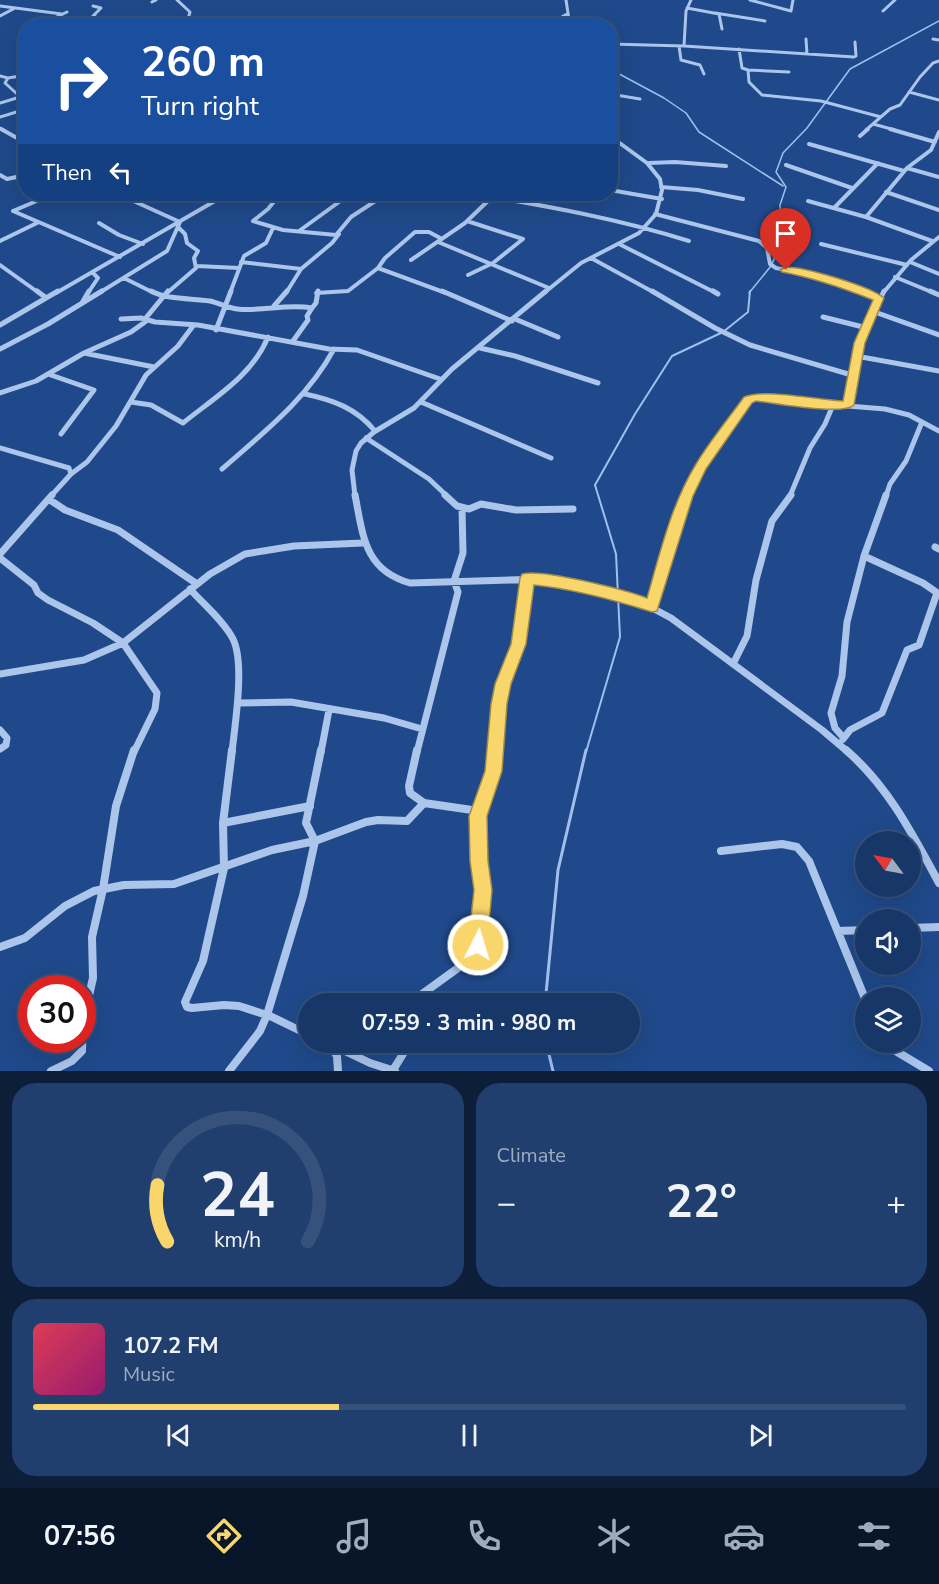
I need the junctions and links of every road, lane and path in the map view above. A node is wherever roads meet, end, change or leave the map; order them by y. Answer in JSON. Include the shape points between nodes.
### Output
{"nodes":[{"id":1,"x":177,"y":0,"type":"edge"},
{"id":2,"x":566,"y":0,"type":"edge"},
{"id":3,"x":691,"y":0,"type":"edge"},
{"id":4,"x":750,"y":0,"type":"edge"},
{"id":5,"x":793,"y":0,"type":"edge"},
{"id":6,"x":896,"y":0,"type":"edge"},
{"id":7,"x":0,"y":6,"type":"edge"},
{"id":8,"x":93,"y":6,"type":"dead end"},
{"id":9,"x":16,"y":7,"type":"junction"},
{"id":10,"x":687,"y":8,"type":"junction"},
{"id":11,"x":883,"y":11,"type":"dead end"},
{"id":12,"x":67,"y":12,"type":"dead end"},
{"id":13,"x":715,"y":13,"type":"junction"},
{"id":14,"x":62,"y":14,"type":"junction"},
{"id":15,"x":567,"y":14,"type":"junction"},
{"id":16,"x":0,"y":16,"type":"edge"},
{"id":17,"x":54,"y":18,"type":"edge"},
{"id":18,"x":97,"y":18,"type":"edge"},
{"id":19,"x":188,"y":18,"type":"edge"},
{"id":20,"x":560,"y":18,"type":"edge"},
{"id":21,"x":568,"y":18,"type":"edge"},
{"id":22,"x":765,"y":21,"type":"dead end"},
{"id":23,"x":722,"y":29,"type":"dead end"},
{"id":24,"x":806,"y":39,"type":"dead end"},
{"id":25,"x":933,"y":39,"type":"dead end"},
{"id":26,"x":939,"y":40,"type":"edge"},
{"id":27,"x":855,"y":42,"type":"dead end"},
{"id":28,"x":618,"y":44,"type":"edge"},
{"id":29,"x":682,"y":46,"type":"junction"},
{"id":30,"x":739,"y":50,"type":"junction"},
{"id":31,"x":807,"y":54,"type":"junction"},
{"id":32,"x":939,"y":61,"type":"edge"},
{"id":33,"x":748,"y":70,"type":"junction"},
{"id":34,"x":789,"y":72,"type":"dead end"},
{"id":35,"x":704,"y":74,"type":"dead end"},
{"id":36,"x":0,"y":76,"type":"edge"},
{"id":37,"x":18,"y":76,"type":"edge"},
{"id":38,"x":8,"y":78,"type":"junction"},
{"id":39,"x":909,"y":92,"type":"junction"},
{"id":40,"x":18,"y":95,"type":"edge"},
{"id":41,"x":618,"y":95,"type":"edge"},
{"id":42,"x":18,"y":98,"type":"edge"},
{"id":43,"x":640,"y":99,"type":"dead end"},
{"id":44,"x":939,"y":100,"type":"edge"},
{"id":45,"x":0,"y":104,"type":"edge"},
{"id":46,"x":18,"y":111,"type":"edge"},
{"id":47,"x":0,"y":117,"type":"edge"},
{"id":48,"x":881,"y":117,"type":"junction"},
{"id":49,"x":873,"y":124,"type":"junction"},
{"id":50,"x":0,"y":128,"type":"edge"},
{"id":51,"x":939,"y":132,"type":"edge"},
{"id":52,"x":860,"y":136,"type":"dead end"},
{"id":53,"x":18,"y":138,"type":"edge"},
{"id":54,"x":935,"y":142,"type":"junction"},
{"id":55,"x":620,"y":144,"type":"edge"},
{"id":56,"x":809,"y":144,"type":"dead end"},
{"id":57,"x":649,"y":163,"type":"junction"},
{"id":58,"x":878,"y":163,"type":"junction"},
{"id":59,"x":786,"y":165,"type":"dead end"},
{"id":60,"x":726,"y":166,"type":"dead end"},
{"id":61,"x":905,"y":170,"type":"junction"},
{"id":62,"x":0,"y":175,"type":"edge"},
{"id":63,"x":18,"y":177,"type":"edge"},
{"id":64,"x":939,"y":177,"type":"edge"},
{"id":65,"x":661,"y":187,"type":"junction"},
{"id":66,"x":852,"y":188,"type":"junction"},
{"id":67,"x":618,"y":191,"type":"edge"},
{"id":68,"x":886,"y":192,"type":"junction"},
{"id":69,"x":662,"y":199,"type":"junction"},
{"id":70,"x":743,"y":199,"type":"dead end"},
{"id":71,"x":37,"y":201,"type":"edge"},
{"id":72,"x":132,"y":201,"type":"edge"},
{"id":73,"x":216,"y":201,"type":"edge"},
{"id":74,"x":274,"y":201,"type":"edge"},
{"id":75,"x":340,"y":201,"type":"edge"},
{"id":76,"x":375,"y":201,"type":"edge"},
{"id":77,"x":488,"y":201,"type":"edge"},
{"id":78,"x":516,"y":201,"type":"edge"},
{"id":79,"x":808,"y":201,"type":"dead end"},
{"id":80,"x":835,"y":207,"type":"junction"},
{"id":81,"x":939,"y":210,"type":"edge"},
{"id":82,"x":655,"y":214,"type":"junction"},
{"id":83,"x":866,"y":217,"type":"junction"},
{"id":84,"x":467,"y":221,"type":"junction"},
{"id":85,"x":37,"y":223,"type":"junction"},
{"id":86,"x":99,"y":223,"type":"dead end"},
{"id":87,"x":179,"y":225,"type":"junction"},
{"id":88,"x":645,"y":226,"type":"junction"},
{"id":89,"x":273,"y":228,"type":"junction"},
{"id":90,"x":299,"y":231,"type":"junction"},
{"id":91,"x":340,"y":233,"type":"junction"},
{"id":92,"x":937,"y":239,"type":"edge"},
{"id":93,"x":440,"y":240,"type":"junction"},
{"id":94,"x":0,"y":241,"type":"edge"},
{"id":95,"x":689,"y":241,"type":"dead end"},
{"id":96,"x":821,"y":243,"type":"dead end"},
{"id":97,"x":142,"y":244,"type":"junction"},
{"id":98,"x":621,"y":245,"type":"junction"},
{"id":99,"x":120,"y":257,"type":"junction"},
{"id":100,"x":591,"y":258,"type":"junction"},
{"id":101,"x":411,"y":260,"type":"dead end"},
{"id":102,"x":241,"y":262,"type":"junction"},
{"id":103,"x":493,"y":263,"type":"junction"},
{"id":104,"x":909,"y":263,"type":"junction"},
{"id":105,"x":0,"y":265,"type":"edge"},
{"id":106,"x":197,"y":266,"type":"junction"},
{"id":107,"x":239,"y":268,"type":"junction"},
{"id":108,"x":378,"y":268,"type":"junction"},
{"id":109,"x":301,"y":269,"type":"junction"},
{"id":110,"x":92,"y":272,"type":"junction"},
{"id":111,"x":939,"y":274,"type":"edge"},
{"id":112,"x":468,"y":275,"type":"dead end"},
{"id":113,"x":895,"y":277,"type":"junction"},
{"id":114,"x":124,"y":278,"type":"junction"},
{"id":115,"x":549,"y":288,"type":"junction"},
{"id":116,"x":165,"y":294,"type":"junction"},
{"id":117,"x":718,"y":294,"type":"dead end"},
{"id":118,"x":939,"y":295,"type":"edge"},
{"id":119,"x":45,"y":297,"type":"junction"},
{"id":120,"x":879,"y":298,"type":"junction"},
{"id":121,"x":81,"y":304,"type":"junction"},
{"id":122,"x":226,"y":305,"type":"junction"},
{"id":123,"x":272,"y":307,"type":"junction"},
{"id":124,"x":312,"y":308,"type":"junction"},
{"id":125,"x":872,"y":311,"type":"junction"},
{"id":126,"x":823,"y":317,"type":"dead end"},
{"id":127,"x":121,"y":319,"type":"dead end"},
{"id":128,"x":145,"y":319,"type":"junction"},
{"id":129,"x":514,"y":320,"type":"junction"},
{"id":130,"x":0,"y":325,"type":"edge"},
{"id":131,"x":193,"y":326,"type":"junction"},
{"id":132,"x":867,"y":328,"type":"junction"},
{"id":133,"x":216,"y":330,"type":"junction"},
{"id":134,"x":939,"y":335,"type":"edge"},
{"id":135,"x":268,"y":337,"type":"junction"},
{"id":136,"x":558,"y":337,"type":"dead end"},
{"id":137,"x":293,"y":340,"type":"junction"},
{"id":138,"x":480,"y":348,"type":"junction"},
{"id":139,"x":0,"y":349,"type":"edge"},
{"id":140,"x":334,"y":349,"type":"junction"},
{"id":141,"x":84,"y":353,"type":"junction"},
{"id":142,"x":856,"y":356,"type":"junction"},
{"id":143,"x":154,"y":367,"type":"junction"},
{"id":144,"x":939,"y":371,"type":"edge"},
{"id":145,"x":47,"y":374,"type":"junction"},
{"id":146,"x":855,"y":376,"type":"junction"},
{"id":147,"x":440,"y":379,"type":"junction"},
{"id":148,"x":598,"y":383,"type":"dead end"},
{"id":149,"x":0,"y":393,"type":"edge"},
{"id":150,"x":305,"y":394,"type":"junction"},
{"id":151,"x":131,"y":402,"type":"junction"},
{"id":152,"x":421,"y":402,"type":"junction"},
{"id":153,"x":833,"y":405,"type":"junction"},
{"id":154,"x":848,"y":405,"type":"junction"},
{"id":155,"x":922,"y":422,"type":"junction"},
{"id":156,"x":375,"y":431,"type":"junction"},
{"id":157,"x":939,"y":431,"type":"edge"},
{"id":158,"x":61,"y":434,"type":"dead end"},
{"id":159,"x":366,"y":438,"type":"junction"},
{"id":160,"x":0,"y":448,"type":"edge"},
{"id":161,"x":551,"y":458,"type":"dead end"},
{"id":162,"x":222,"y":470,"type":"dead end"},
{"id":163,"x":71,"y":474,"type":"junction"},
{"id":164,"x":50,"y":500,"type":"junction"},
{"id":165,"x":462,"y":508,"type":"junction"},
{"id":166,"x":573,"y":509,"type":"dead end"},
{"id":167,"x":363,"y":543,"type":"junction"},
{"id":168,"x":0,"y":556,"type":"edge"},
{"id":169,"x":864,"y":556,"type":"junction"},
{"id":170,"x":527,"y":578,"type":"junction"},
{"id":171,"x":454,"y":581,"type":"junction"},
{"id":172,"x":193,"y":587,"type":"junction"},
{"id":173,"x":938,"y":593,"type":"edge"},
{"id":174,"x":652,"y":606,"type":"junction"},
{"id":175,"x":123,"y":644,"type":"junction"},
{"id":176,"x":733,"y":664,"type":"junction"},
{"id":177,"x":0,"y":674,"type":"edge"},
{"id":178,"x":238,"y":702,"type":"junction"},
{"id":179,"x":329,"y":710,"type":"junction"},
{"id":180,"x":422,"y":729,"type":"junction"},
{"id":181,"x":0,"y":730,"type":"edge"},
{"id":182,"x":843,"y":737,"type":"junction"},
{"id":183,"x":840,"y":745,"type":"junction"},
{"id":184,"x":0,"y":749,"type":"edge"},
{"id":185,"x":424,"y":803,"type":"junction"},
{"id":186,"x":310,"y":806,"type":"junction"},
{"id":187,"x":479,"y":811,"type":"junction"},
{"id":188,"x":223,"y":823,"type":"junction"},
{"id":189,"x":315,"y":841,"type":"junction"},
{"id":190,"x":721,"y":851,"type":"dead end"},
{"id":191,"x":224,"y":868,"type":"junction"},
{"id":192,"x":939,"y":884,"type":"edge"},
{"id":193,"x":103,"y":889,"type":"junction"},
{"id":194,"x":939,"y":927,"type":"edge"},
{"id":195,"x":921,"y":928,"type":"edge"},
{"id":196,"x":855,"y":930,"type":"edge"},
{"id":197,"x":838,"y":931,"type":"junction"},
{"id":198,"x":0,"y":947,"type":"edge"},
{"id":199,"x":860,"y":987,"type":"edge"},
{"id":200,"x":424,"y":993,"type":"edge"},
{"id":201,"x":267,"y":1015,"type":"junction"},
{"id":202,"x":298,"y":1030,"type":"edge"},
{"id":203,"x":335,"y":1053,"type":"edge"},
{"id":204,"x":349,"y":1053,"type":"edge"},
{"id":205,"x":403,"y":1053,"type":"edge"},
{"id":206,"x":899,"y":1053,"type":"edge"},
{"id":207,"x":51,"y":1071,"type":"edge"},
{"id":208,"x":229,"y":1071,"type":"edge"},
{"id":209,"x":338,"y":1071,"type":"edge"},
{"id":210,"x":394,"y":1071,"type":"edge"},
{"id":211,"x":929,"y":1071,"type":"edge"}],
"edges":[{"from":1,"to":19,"type":"street","via":[[190,12]]},
{"from":2,"to":15,"type":"street"},
{"from":3,"to":10,"type":"street"},
{"from":4,"to":5,"type":"street","via":[[791,12]]},
{"from":6,"to":11,"type":"street"},
{"from":7,"to":9,"type":"street"},
{"from":8,"to":18,"type":"street","via":[[101,8],[93,16]]},
{"from":9,"to":14,"type":"street"},
{"from":9,"to":16,"type":"street"},
{"from":10,"to":13,"type":"street"},
{"from":10,"to":29,"type":"street"},
{"from":12,"to":14,"type":"street"},
{"from":13,"to":22,"type":"street"},
{"from":13,"to":23,"type":"street","via":[[720,15]]},
{"from":14,"to":17,"type":"street"},
{"from":15,"to":20,"type":"street"},
{"from":15,"to":21,"type":"street"},
{"from":24,"to":31,"type":"street"},
{"from":25,"to":26,"type":"street"},
{"from":27,"to":31,"type":"street","via":[[855,57]]},
{"from":28,"to":29,"type":"street"},
{"from":29,"to":30,"type":"street"},
{"from":29,"to":35,"type":"street","via":[[681,60],[700,65]]},
{"from":30,"to":31,"type":"street"},
{"from":30,"to":33,"type":"street","via":[[742,68]]},
{"from":32,"to":39,"type":"street"},
{"from":33,"to":34,"type":"street"},
{"from":33,"to":48,"type":"street","via":[[748,82],[762,94],[821,101]]},
{"from":36,"to":38,"type":"street"},
{"from":37,"to":38,"type":"street"},
{"from":38,"to":40,"type":"street","via":[[5,83]]},
{"from":39,"to":44,"type":"street"},
{"from":39,"to":48,"type":"street","via":[[900,105]]},
{"from":41,"to":43,"type":"street"},
{"from":42,"to":45,"type":"street"},
{"from":46,"to":47,"type":"street"},
{"from":48,"to":49,"type":"street"},
{"from":49,"to":52,"type":"street"},
{"from":49,"to":54,"type":"street"},
{"from":50,"to":53,"type":"street"},
{"from":51,"to":54,"type":"street"},
{"from":54,"to":61,"type":"street","via":[[931,150]]},
{"from":55,"to":57,"type":"street"},
{"from":56,"to":58,"type":"street"},
{"from":57,"to":60,"type":"street"},
{"from":57,"to":65,"type":"street","via":[[660,176]]},
{"from":58,"to":61,"type":"street"},
{"from":58,"to":66,"type":"street"},
{"from":59,"to":66,"type":"street"},
{"from":61,"to":64,"type":"street"},
{"from":61,"to":68,"type":"street"},
{"from":62,"to":63,"type":"street","via":[[7,179]]},
{"from":65,"to":69,"type":"street"},
{"from":65,"to":70,"type":"street"},
{"from":66,"to":80,"type":"street"},
{"from":67,"to":69,"type":"street"},
{"from":68,"to":81,"type":"street"},
{"from":68,"to":83,"type":"street"},
{"from":69,"to":82,"type":"street"},
{"from":71,"to":85,"type":"street","via":[[13,212]]},
{"from":72,"to":87,"type":"street"},
{"from":73,"to":87,"type":"street"},
{"from":74,"to":89,"type":"street","via":[[254,221]]},
{"from":75,"to":90,"type":"street"},
{"from":76,"to":91,"type":"street","via":[[351,217]]},
{"from":77,"to":84,"type":"street"},
{"from":78,"to":88,"type":"street"},
{"from":79,"to":80,"type":"street"},
{"from":80,"to":83,"type":"street"},
{"from":82,"to":88,"type":"street"},
{"from":82,"to":120,"type":"street","via":[[759,241],[768,246],[770,264],[775,268],[795,270]]},
{"from":83,"to":92,"type":"street"},
{"from":84,"to":93,"type":"street"},
{"from":84,"to":103,"type":"street","via":[[523,239]]},
{"from":85,"to":94,"type":"street"},
{"from":85,"to":99,"type":"street","via":[[67,232]]},
{"from":86,"to":97,"type":"street"},
{"from":87,"to":97,"type":"street"},
{"from":87,"to":106,"type":"street","via":[[187,243],[198,251],[194,258]]},
{"from":87,"to":114,"type":"street","via":[[167,251]]},
{"from":88,"to":95,"type":"street"},
{"from":88,"to":98,"type":"street"},
{"from":89,"to":90,"type":"street"},
{"from":89,"to":102,"type":"street","via":[[266,243],[246,254]]},
{"from":90,"to":91,"type":"street"},
{"from":91,"to":109,"type":"street"},
{"from":92,"to":104,"type":"street"},
{"from":93,"to":101,"type":"street"},
{"from":93,"to":103,"type":"street"},
{"from":93,"to":108,"type":"street","via":[[429,232],[416,232]]},
{"from":96,"to":104,"type":"street"},
{"from":97,"to":99,"type":"street"},
{"from":98,"to":100,"type":"street"},
{"from":98,"to":117,"type":"street"},
{"from":99,"to":110,"type":"street"},
{"from":100,"to":115,"type":"street","via":[[569,270]]},
{"from":100,"to":146,"type":"street","via":[[750,345]]},
{"from":102,"to":107,"type":"street"},
{"from":102,"to":109,"type":"street"},
{"from":103,"to":112,"type":"street"},
{"from":103,"to":115,"type":"street"},
{"from":104,"to":111,"type":"street"},
{"from":104,"to":113,"type":"street"},
{"from":105,"to":119,"type":"street"},
{"from":106,"to":107,"type":"street"},
{"from":106,"to":116,"type":"street"},
{"from":107,"to":122,"type":"street"},
{"from":108,"to":124,"type":"street","via":[[348,291],[318,291]]},
{"from":108,"to":129,"type":"street"},
{"from":109,"to":123,"type":"street"},
{"from":110,"to":119,"type":"street"},
{"from":110,"to":121,"type":"street","via":[[98,278]]},
{"from":113,"to":118,"type":"street"},
{"from":113,"to":120,"type":"street"},
{"from":114,"to":116,"type":"street","via":[[156,294]]},
{"from":114,"to":121,"type":"street"},
{"from":115,"to":129,"type":"street"},
{"from":116,"to":122,"type":"street"},
{"from":116,"to":128,"type":"street"},
{"from":119,"to":130,"type":"street"},
{"from":120,"to":125,"type":"street"},
{"from":121,"to":139,"type":"street"},
{"from":122,"to":123,"type":"street","via":[[237,309]]},
{"from":122,"to":133,"type":"street"},
{"from":123,"to":124,"type":"street"},
{"from":124,"to":137,"type":"street"},
{"from":125,"to":132,"type":"street"},
{"from":125,"to":134,"type":"street"},
{"from":126,"to":132,"type":"street"},
{"from":127,"to":128,"type":"street"},
{"from":128,"to":131,"type":"street"},
{"from":128,"to":141,"type":"street","via":[[131,332]]},
{"from":129,"to":136,"type":"street"},
{"from":129,"to":138,"type":"street"},
{"from":131,"to":133,"type":"street"},
{"from":131,"to":143,"type":"street"},
{"from":132,"to":142,"type":"street"},
{"from":133,"to":135,"type":"street"},
{"from":135,"to":137,"type":"street"},
{"from":135,"to":151,"type":"street","via":[[255,362],[183,423],[151,405]]},
{"from":137,"to":140,"type":"street"},
{"from":138,"to":147,"type":"street"},
{"from":138,"to":148,"type":"street"},
{"from":140,"to":147,"type":"street","via":[[370,354]]},
{"from":140,"to":150,"type":"street","via":[[325,369]]},
{"from":141,"to":143,"type":"street"},
{"from":141,"to":145,"type":"street"},
{"from":142,"to":144,"type":"street"},
{"from":142,"to":146,"type":"street"},
{"from":143,"to":151,"type":"street"},
{"from":145,"to":149,"type":"street"},
{"from":145,"to":158,"type":"street","via":[[94,390]]},
{"from":146,"to":154,"type":"street"},
{"from":147,"to":152,"type":"street"},
{"from":150,"to":156,"type":"street","via":[[347,406],[364,416]]},
{"from":150,"to":162,"type":"street"},
{"from":151,"to":163,"type":"street","via":[[87,462]]},
{"from":152,"to":156,"type":"street","via":[[402,418]]},
{"from":152,"to":161,"type":"street"},
{"from":153,"to":154,"type":"street"},
{"from":153,"to":174,"type":"street","via":[[755,397],[748,400],[701,467],[686,496]]},
{"from":153,"to":176,"type":"street","via":[[791,495],[772,521],[756,580],[747,636]]},
{"from":154,"to":155,"type":"street","via":[[896,411]]},
{"from":155,"to":157,"type":"street"},
{"from":155,"to":169,"type":"street","via":[[906,461],[890,484]]},
{"from":156,"to":159,"type":"street"},
{"from":159,"to":165,"type":"street","via":[[429,479]]},
{"from":159,"to":167,"type":"street","via":[[356,450],[352,466]]},
{"from":160,"to":163,"type":"street","via":[[69,468]]},
{"from":163,"to":164,"type":"street"},
{"from":164,"to":168,"type":"street"},
{"from":164,"to":172,"type":"street","via":[[65,510],[118,530]]},
{"from":165,"to":166,"type":"street","via":[[481,504],[516,510]]},
{"from":165,"to":171,"type":"street","via":[[463,553]]},
{"from":167,"to":171,"type":"street","via":[[376,564],[398,581]]},
{"from":167,"to":172,"type":"street","via":[[294,546],[245,554]]},
{"from":168,"to":175,"type":"street","via":[[38,593]]},
{"from":169,"to":173,"type":"street"},
{"from":169,"to":182,"type":"street","via":[[852,597],[842,676],[831,713],[835,728]]},
{"from":170,"to":171,"type":"street"},
{"from":170,"to":174,"type":"street","via":[[556,581]]},
{"from":170,"to":187,"type":"street","via":[[519,644],[499,704],[493,771]]},
{"from":171,"to":180,"type":"street","via":[[458,592]]},
{"from":172,"to":175,"type":"street"},
{"from":172,"to":178,"type":"street","via":[[237,649]]},
{"from":173,"to":182,"type":"street","via":[[919,645],[907,650],[884,712]]},
{"from":174,"to":176,"type":"street"},
{"from":175,"to":177,"type":"street","via":[[84,660]]},
{"from":175,"to":193,"type":"street","via":[[153,685],[158,699],[120,788]]},
{"from":176,"to":183,"type":"street"},
{"from":178,"to":179,"type":"street","via":[[291,702]]},
{"from":178,"to":188,"type":"street"},
{"from":179,"to":180,"type":"street","via":[[384,718]]},
{"from":179,"to":186,"type":"street"},
{"from":180,"to":185,"type":"street","via":[[409,786],[412,796]]},
{"from":181,"to":184,"type":"street","via":[[6,745]]},
{"from":182,"to":183,"type":"street"},
{"from":183,"to":192,"type":"street","via":[[881,784]]},
{"from":185,"to":187,"type":"street"},
{"from":185,"to":189,"type":"street","via":[[407,821],[376,819]]},
{"from":186,"to":188,"type":"street"},
{"from":186,"to":189,"type":"street","via":[[306,823]]},
{"from":187,"to":200,"type":"street","via":[[483,890],[478,945],[458,968]]},
{"from":188,"to":191,"type":"street"},
{"from":189,"to":191,"type":"street","via":[[272,850]]},
{"from":189,"to":201,"type":"street","via":[[303,896]]},
{"from":190,"to":197,"type":"street","via":[[782,844],[796,847],[809,861]]},
{"from":191,"to":193,"type":"street","via":[[174,884]]},
{"from":191,"to":201,"type":"street","via":[[209,942],[185,1002],[195,1008],[239,1006]]},
{"from":193,"to":198,"type":"street","via":[[77,899],[24,938]]},
{"from":193,"to":207,"type":"street","via":[[92,937],[93,978],[83,1022],[82,1051],[72,1062]]},
{"from":194,"to":195,"type":"street"},
{"from":196,"to":197,"type":"street"},
{"from":197,"to":199,"type":"street"},
{"from":201,"to":202,"type":"street"},
{"from":201,"to":208,"type":"street","via":[[260,1031]]},
{"from":203,"to":209,"type":"street"},
{"from":204,"to":210,"type":"street"},
{"from":205,"to":210,"type":"street"},
{"from":206,"to":211,"type":"street"}]}
